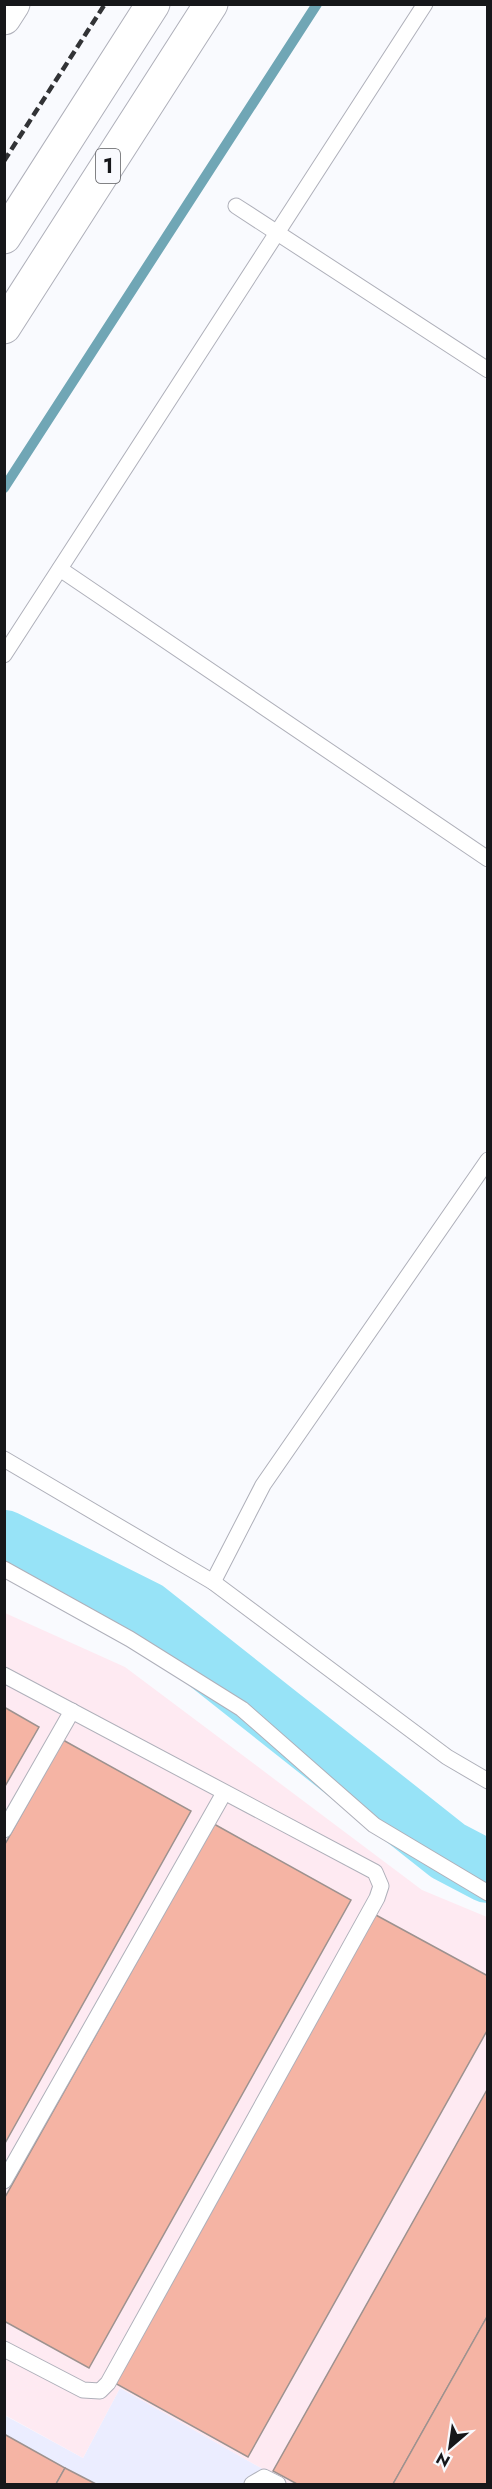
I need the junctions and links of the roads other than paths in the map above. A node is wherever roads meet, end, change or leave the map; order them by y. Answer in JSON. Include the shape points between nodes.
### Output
{"nodes":[{"id":1,"x":13,"y":4,"type":"edge"},
{"id":2,"x":153,"y":4,"type":"edge"},
{"id":3,"x":211,"y":4,"type":"edge"},
{"id":4,"x":424,"y":4,"type":"edge"},
{"id":5,"x":4,"y":18,"type":"edge"},
{"id":6,"x":236,"y":206,"type":"dead end"},
{"id":7,"x":277,"y":233,"type":"junction"},
{"id":8,"x":4,"y":237,"type":"edge"},
{"id":9,"x":4,"y":327,"type":"edge"},
{"id":10,"x":488,"y":370,"type":"edge"},
{"id":11,"x":60,"y":569,"type":"junction"},
{"id":12,"x":4,"y":655,"type":"edge"},
{"id":13,"x":488,"y":859,"type":"edge"},
{"id":14,"x":488,"y":1161,"type":"edge"},
{"id":15,"x":4,"y":1459,"type":"edge"},
{"id":16,"x":4,"y":1569,"type":"edge"},
{"id":17,"x":213,"y":1582,"type":"junction"},
{"id":18,"x":4,"y":1676,"type":"edge"},
{"id":19,"x":72,"y":1711,"type":"junction"},
{"id":20,"x":488,"y":1781,"type":"edge"},
{"id":21,"x":224,"y":1793,"type":"junction"},
{"id":22,"x":4,"y":1830,"type":"edge"},
{"id":23,"x":488,"y":1893,"type":"edge"},
{"id":24,"x":4,"y":2181,"type":"edge"},
{"id":25,"x":4,"y":2349,"type":"edge"},
{"id":26,"x":252,"y":2484,"type":"edge"},
{"id":27,"x":278,"y":2484,"type":"edge"}],
"edges":[{"from":1,"to":5,"type":"main road"},
{"from":2,"to":8,"type":"main road","number":"1"},
{"from":3,"to":9,"type":"main road","number":"1"},
{"from":4,"to":7,"type":"lane"},
{"from":6,"to":7,"type":"lane"},
{"from":7,"to":10,"type":"lane"},
{"from":7,"to":11,"type":"lane"},
{"from":11,"to":12,"type":"lane"},
{"from":11,"to":13,"type":"lane"},
{"from":14,"to":17,"type":"lane","via":[[263,1485]]},
{"from":15,"to":17,"type":"lane"},
{"from":16,"to":23,"type":"lane","via":[[130,1639],[242,1709],[374,1825]]},
{"from":17,"to":20,"type":"lane","via":[[447,1757]]},
{"from":18,"to":19,"type":"lane"},
{"from":19,"to":21,"type":"lane"},
{"from":19,"to":22,"type":"lane"},
{"from":21,"to":24,"type":"lane"},
{"from":21,"to":25,"type":"lane","via":[[375,1872],[381,1886],[377,1898],[108,2383],[100,2391],[83,2390]]},
{"from":26,"to":27,"type":"lane","via":[[264,2477]]}]}
